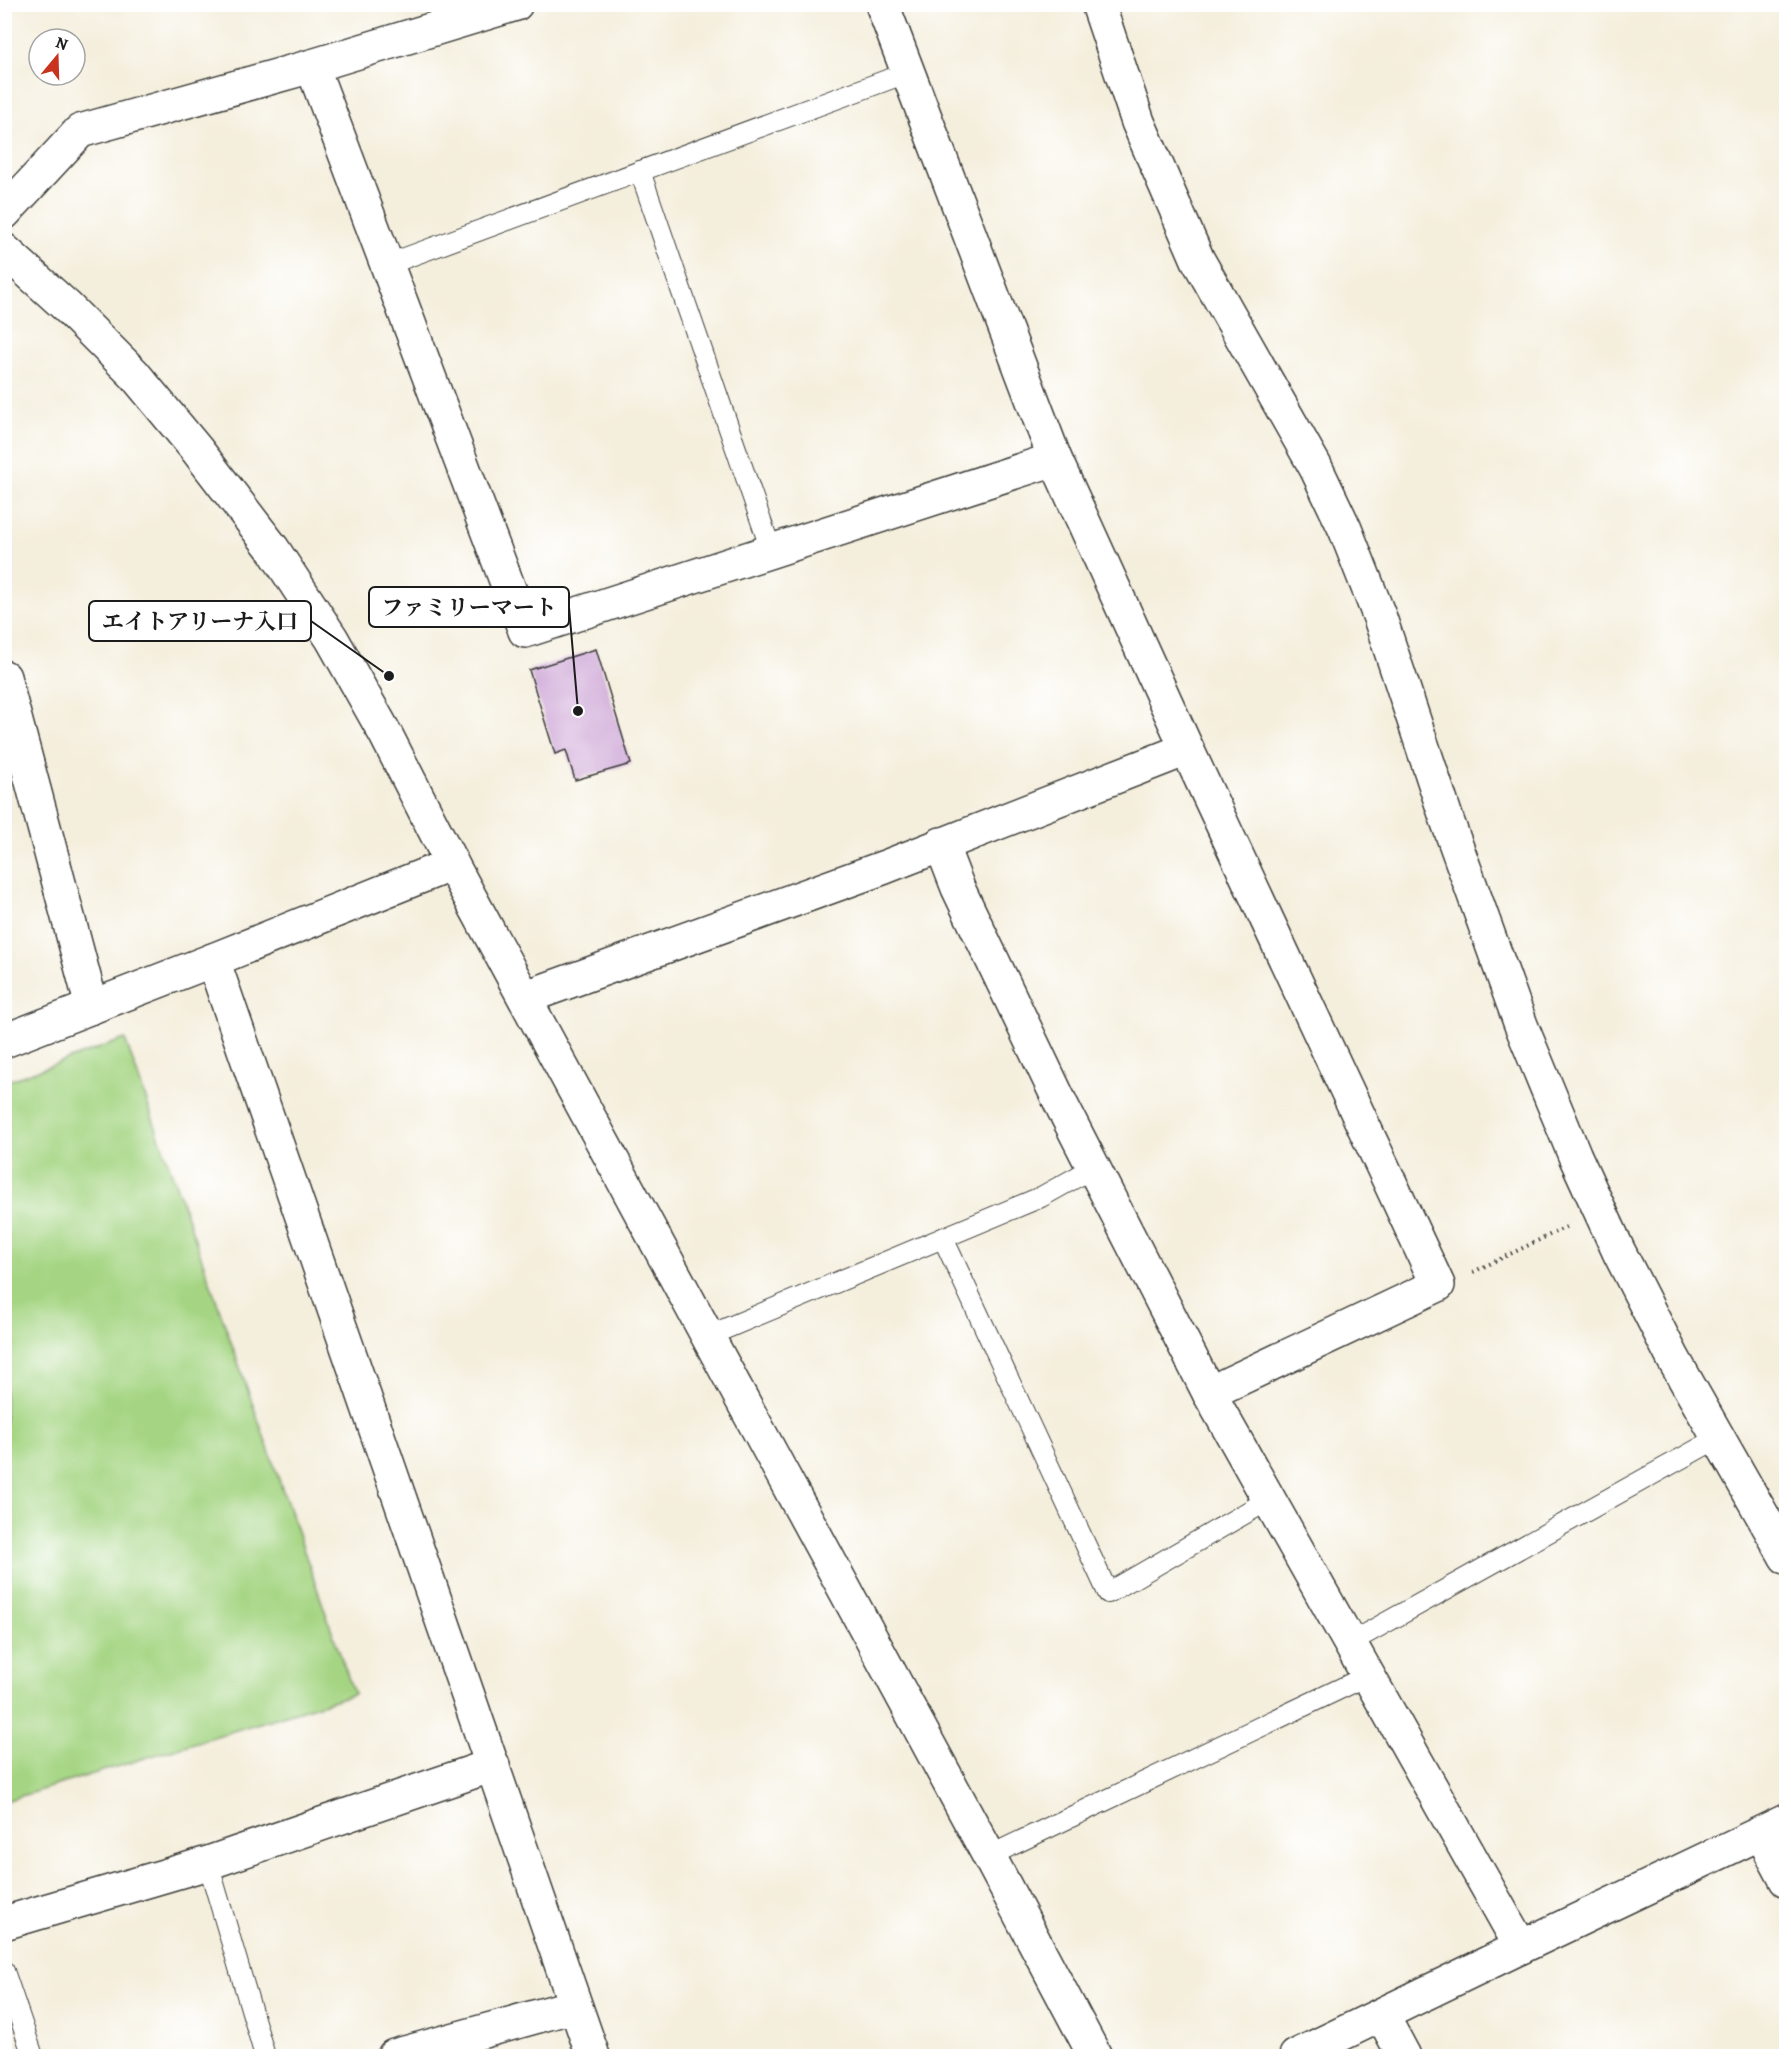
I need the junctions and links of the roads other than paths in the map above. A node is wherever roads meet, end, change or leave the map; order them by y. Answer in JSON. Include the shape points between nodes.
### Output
{"nodes":[{"id":1,"x":516,"y":4,"type":"edge"},
{"id":2,"x":882,"y":4,"type":"edge"},
{"id":3,"x":1098,"y":4,"type":"edge"},
{"id":4,"x":312,"y":66,"type":"junction"},
{"id":5,"x":906,"y":73,"type":"junction"},
{"id":6,"x":640,"y":171,"type":"junction"},
{"id":7,"x":4,"y":213,"type":"edge"},
{"id":8,"x":4,"y":250,"type":"edge"},
{"id":9,"x":386,"y":265,"type":"junction"},
{"id":10,"x":1055,"y":459,"type":"junction"},
{"id":11,"x":771,"y":550,"type":"junction"},
{"id":12,"x":4,"y":677,"type":"edge"},
{"id":13,"x":1187,"y":749,"type":"junction"},
{"id":14,"x":941,"y":844,"type":"junction"},
{"id":15,"x":452,"y":864,"type":"junction"},
{"id":16,"x":213,"y":960,"type":"junction"},
{"id":17,"x":526,"y":997,"type":"junction"},
{"id":18,"x":92,"y":1008,"type":"junction"},
{"id":19,"x":4,"y":1041,"type":"edge"},
{"id":20,"x":1093,"y":1168,"type":"junction"},
{"id":21,"x":943,"y":1238,"type":"junction"},
{"id":22,"x":708,"y":1336,"type":"junction"},
{"id":23,"x":1209,"y":1393,"type":"junction"},
{"id":24,"x":1718,"y":1438,"type":"junction"},
{"id":25,"x":1270,"y":1499,"type":"junction"},
{"id":26,"x":1786,"y":1557,"type":"edge"},
{"id":27,"x":1351,"y":1642,"type":"junction"},
{"id":28,"x":1369,"y":1675,"type":"junction"},
{"id":29,"x":493,"y":1766,"type":"junction"},
{"id":30,"x":1774,"y":1828,"type":"edge"},
{"id":31,"x":989,"y":1856,"type":"junction"},
{"id":32,"x":208,"y":1863,"type":"junction"},
{"id":33,"x":1786,"y":1881,"type":"edge"},
{"id":34,"x":4,"y":1923,"type":"edge"},
{"id":35,"x":1521,"y":1947,"type":"junction"},
{"id":36,"x":4,"y":1971,"type":"edge"},
{"id":37,"x":574,"y":2006,"type":"junction"},
{"id":38,"x":1382,"y":2015,"type":"junction"},
{"id":39,"x":33,"y":2056,"type":"edge"},
{"id":40,"x":265,"y":2056,"type":"edge"},
{"id":41,"x":394,"y":2056,"type":"edge"},
{"id":42,"x":593,"y":2056,"type":"edge"},
{"id":43,"x":1095,"y":2056,"type":"edge"},
{"id":44,"x":1296,"y":2056,"type":"edge"},
{"id":45,"x":1404,"y":2056,"type":"edge"}],
"edges":[{"from":1,"to":4,"type":"street"},
{"from":2,"to":5,"type":"street"},
{"from":3,"to":24,"type":"street","via":[[1138,122],[1198,260],[1316,468],[1345,529],[1380,618],[1521,1025],[1575,1156],[1673,1358]]},
{"from":4,"to":7,"type":"street","via":[[80,131]]},
{"from":4,"to":9,"type":"street"},
{"from":5,"to":6,"type":"lane"},
{"from":5,"to":10,"type":"street"},
{"from":6,"to":9,"type":"lane"},
{"from":6,"to":11,"type":"lane"},
{"from":8,"to":15,"type":"street","via":[[134,374],[273,549],[332,639],[381,725]]},
{"from":9,"to":11,"type":"street","via":[[525,631]]},
{"from":10,"to":11,"type":"street"},
{"from":10,"to":13,"type":"street"},
{"from":12,"to":18,"type":"street"},
{"from":13,"to":14,"type":"street"},
{"from":13,"to":23,"type":"street","via":[[1438,1285]]},
{"from":14,"to":17,"type":"street"},
{"from":14,"to":20,"type":"street","via":[[958,888]]},
{"from":15,"to":16,"type":"street"},
{"from":15,"to":17,"type":"street"},
{"from":16,"to":18,"type":"street"},
{"from":16,"to":29,"type":"street"},
{"from":17,"to":22,"type":"street"},
{"from":18,"to":19,"type":"street"},
{"from":20,"to":21,"type":"lane","via":[[1041,1197]]},
{"from":20,"to":23,"type":"street"},
{"from":21,"to":22,"type":"lane"},
{"from":21,"to":25,"type":"lane","via":[[1108,1593]]},
{"from":22,"to":31,"type":"street"},
{"from":23,"to":25,"type":"street"},
{"from":24,"to":26,"type":"street"},
{"from":24,"to":27,"type":"lane"},
{"from":25,"to":27,"type":"street"},
{"from":27,"to":28,"type":"street"},
{"from":28,"to":31,"type":"lane"},
{"from":28,"to":35,"type":"street"},
{"from":29,"to":32,"type":"street"},
{"from":29,"to":37,"type":"street"},
{"from":30,"to":33,"type":"street"},
{"from":30,"to":35,"type":"street"},
{"from":31,"to":43,"type":"street"},
{"from":32,"to":34,"type":"street"},
{"from":32,"to":40,"type":"lane"},
{"from":35,"to":38,"type":"street"},
{"from":36,"to":39,"type":"lane"},
{"from":37,"to":41,"type":"street"},
{"from":37,"to":42,"type":"street"},
{"from":38,"to":44,"type":"street"},
{"from":38,"to":45,"type":"street"}]}
